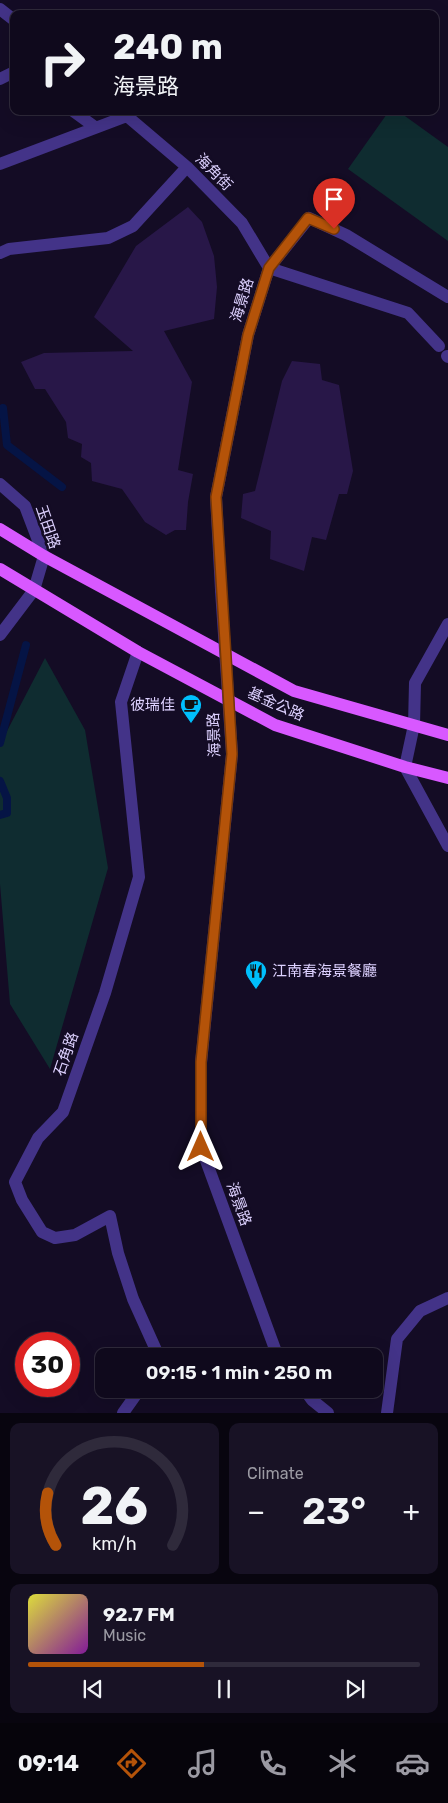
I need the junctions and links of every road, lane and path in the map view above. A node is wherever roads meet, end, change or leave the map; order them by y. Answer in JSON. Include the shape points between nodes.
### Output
{"nodes":[{"id":1,"x":0,"y":9,"type":"edge"},
{"id":2,"x":10,"y":17,"type":"edge"},
{"id":3,"x":78,"y":115,"type":"edge"},
{"id":4,"x":122,"y":115,"type":"edge"},
{"id":5,"x":125,"y":115,"type":"edge"},
{"id":6,"x":95,"y":127,"type":"junction"},
{"id":7,"x":0,"y":164,"type":"edge"},
{"id":8,"x":187,"y":168,"type":"junction"},
{"id":9,"x":0,"y":253,"type":"edge"},
{"id":10,"x":269,"y":268,"type":"junction"},
{"id":11,"x":448,"y":297,"type":"edge"},
{"id":12,"x":439,"y":346,"type":"dead end"},
{"id":13,"x":0,"y":484,"type":"edge"},
{"id":14,"x":0,"y":530,"type":"edge"},
{"id":15,"x":44,"y":556,"type":"junction"},
{"id":16,"x":0,"y":569,"type":"edge"},
{"id":17,"x":34,"y":590,"type":"junction"},
{"id":18,"x":448,"y":624,"type":"edge"},
{"id":19,"x":0,"y":635,"type":"edge"},
{"id":20,"x":138,"y":652,"type":"junction"},
{"id":21,"x":414,"y":725,"type":"junction"},
{"id":22,"x":448,"y":735,"type":"edge"},
{"id":23,"x":405,"y":767,"type":"junction"},
{"id":24,"x":448,"y":778,"type":"edge"},
{"id":25,"x":448,"y":846,"type":"edge"},
{"id":26,"x":448,"y":1298,"type":"edge"},
{"id":27,"x":155,"y":1348,"type":"edge"},
{"id":28,"x":275,"y":1348,"type":"edge"},
{"id":29,"x":134,"y":1398,"type":"edge"},
{"id":30,"x":311,"y":1398,"type":"edge"},
{"id":31,"x":123,"y":1413,"type":"edge"},
{"id":32,"x":328,"y":1413,"type":"edge"},
{"id":33,"x":387,"y":1413,"type":"edge"}],
"edges":[{"from":1,"to":2,"type":"street"},
{"from":3,"to":6,"type":"street"},
{"from":4,"to":6,"type":"street"},
{"from":5,"to":8,"type":"street","name":"海角街"},
{"from":6,"to":7,"type":"street"},
{"from":8,"to":9,"type":"street","via":[[133,226],[108,238],[9,249]]},
{"from":8,"to":10,"type":"street","name":"海角街","via":[[242,223]]},
{"from":10,"to":11,"type":"street","name":"海景路","via":[[308,218],[346,235]]},
{"from":10,"to":12,"type":"street","via":[[408,313]]},
{"from":10,"to":28,"type":"street","name":"海景路","bridge":true,"via":[[248,335],[216,497],[232,754],[201,1062],[201,1147]]},
{"from":13,"to":15,"type":"street","name":"玉田路","via":[[25,506]]},
{"from":14,"to":15,"type":"main road","name":"基金公路"},
{"from":15,"to":17,"type":"street","name":"玉田路"},
{"from":15,"to":21,"type":"main road","name":"基金公路","via":[[294,691]]},
{"from":16,"to":17,"type":"main road","name":"基金公路"},
{"from":17,"to":19,"type":"street"},
{"from":17,"to":20,"type":"main road","name":"基金公路"},
{"from":18,"to":21,"type":"street","via":[[415,683]]},
{"from":20,"to":23,"type":"main road","name":"基金公路","via":[[275,725]]},
{"from":20,"to":27,"type":"street","name":"石角路","via":[[121,702],[139,877],[105,993],[63,1112],[38,1138],[15,1182],[42,1232],[55,1238],[75,1235],[110,1216],[133,1299]]},
{"from":21,"to":22,"type":"main road","name":"基金公路"},
{"from":21,"to":23,"type":"street"},
{"from":23,"to":24,"type":"main road","name":"基金公路"},
{"from":23,"to":25,"type":"street"},
{"from":26,"to":33,"type":"street","via":[[420,1311],[397,1338]]},
{"from":29,"to":31,"type":"street"},
{"from":30,"to":32,"type":"street"}]}
